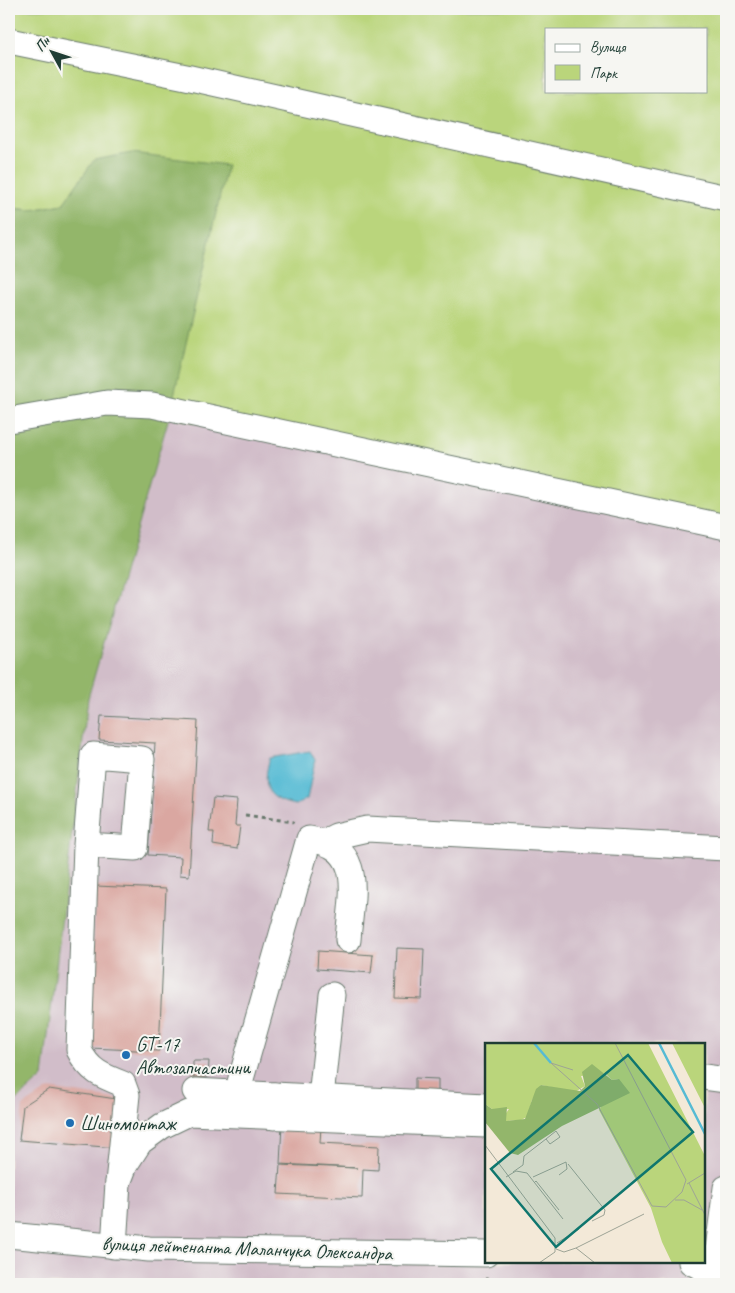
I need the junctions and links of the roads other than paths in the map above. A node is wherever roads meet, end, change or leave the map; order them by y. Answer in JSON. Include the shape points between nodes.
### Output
{"nodes":[{"id":1,"x":9,"y":41,"type":"edge"},
{"id":2,"x":726,"y":198,"type":"edge"},
{"id":3,"x":9,"y":420,"type":"edge"},
{"id":4,"x":726,"y":527,"type":"edge"},
{"id":5,"x":317,"y":840,"type":"junction"},
{"id":6,"x":86,"y":845,"type":"dead end"},
{"id":7,"x":726,"y":848,"type":"edge"},
{"id":8,"x":348,"y":940,"type":"dead end"},
{"id":9,"x":332,"y":995,"type":"dead end"},
{"id":10,"x":705,"y":1077,"type":"edge"},
{"id":11,"x":726,"y":1080,"type":"edge"},
{"id":12,"x":195,"y":1091,"type":"dead end"},
{"id":13,"x":237,"y":1093,"type":"junction"},
{"id":14,"x":321,"y":1097,"type":"junction"},
{"id":15,"x":274,"y":1106,"type":"junction"},
{"id":16,"x":485,"y":1106,"type":"edge"},
{"id":17,"x":485,"y":1125,"type":"edge"},
{"id":18,"x":118,"y":1183,"type":"junction"},
{"id":19,"x":726,"y":1188,"type":"edge"},
{"id":20,"x":9,"y":1235,"type":"edge"},
{"id":21,"x":114,"y":1246,"type":"junction"},
{"id":22,"x":485,"y":1254,"type":"edge"},
{"id":23,"x":693,"y":1263,"type":"edge"},
{"id":24,"x":722,"y":1280,"type":"edge"}],
"edges":[{"from":1,"to":2,"type":"street","via":[[186,77]]},
{"from":3,"to":4,"type":"street","via":[[107,403],[152,405]]},
{"from":5,"to":7,"type":"street","via":[[367,829]]},
{"from":5,"to":8,"type":"street","via":[[341,851],[353,874]]},
{"from":5,"to":13,"type":"street"},
{"from":6,"to":18,"type":"street","via":[[79,1050],[86,1064],[123,1084],[127,1096]]},
{"from":9,"to":14,"type":"street"},
{"from":10,"to":11,"type":"street"},
{"from":12,"to":13,"type":"street"},
{"from":13,"to":15,"type":"street"},
{"from":14,"to":15,"type":"street"},
{"from":14,"to":16,"type":"street"},
{"from":15,"to":17,"type":"street"},
{"from":15,"to":18,"type":"street","via":[[189,1113],[162,1126],[140,1142]]},
{"from":18,"to":21,"type":"street"},
{"from":19,"to":24,"type":"street","via":[[716,1264]]},
{"from":20,"to":21,"type":"street","name":"вулиця лейтенанта Маланчука Олександра"},
{"from":21,"to":22,"type":"street","name":"вулиця лейтенанта Маланчука Олександра","via":[[149,1250]]},
{"from":23,"to":24,"type":"street"}]}
